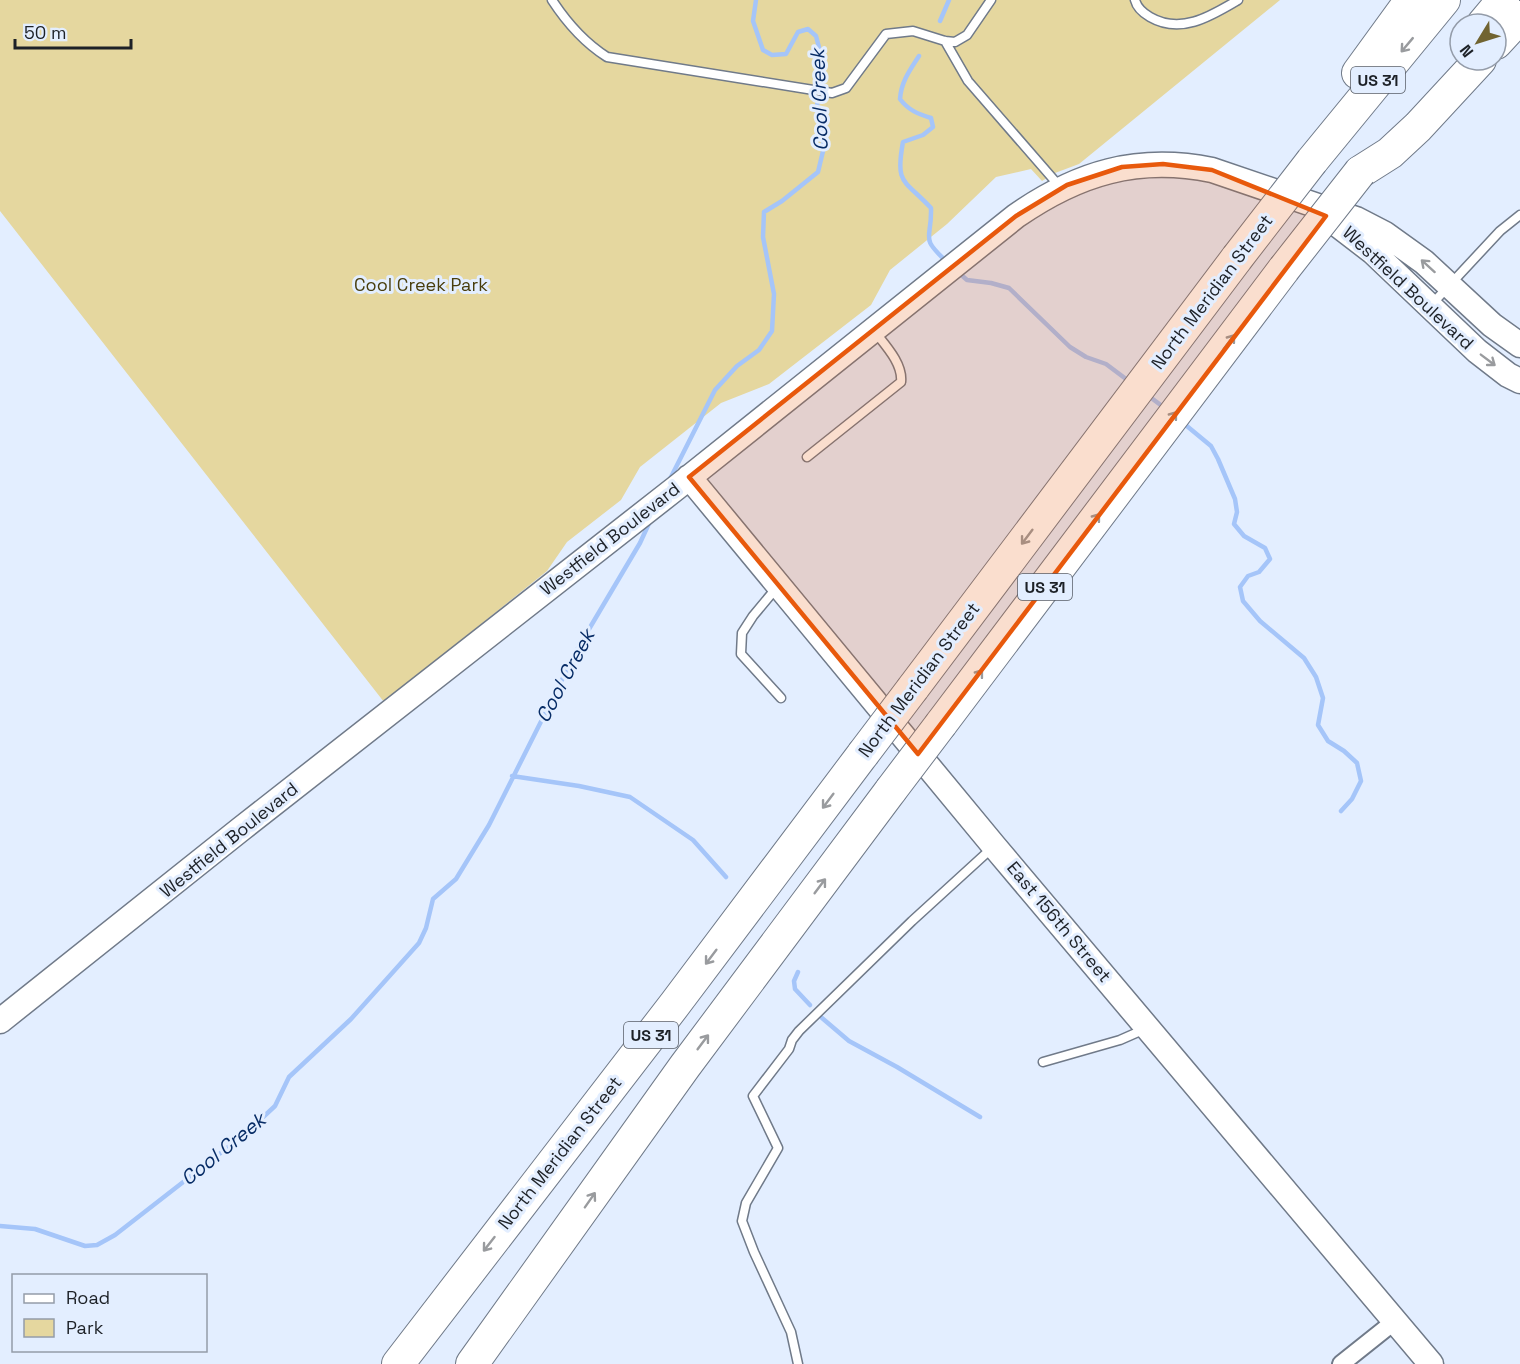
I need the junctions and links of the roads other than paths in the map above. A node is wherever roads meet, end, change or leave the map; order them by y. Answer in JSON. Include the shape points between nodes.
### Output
{"nodes":[{"id":1,"x":552,"y":0,"type":"edge"},
{"id":2,"x":991,"y":0,"type":"edge"},
{"id":3,"x":1135,"y":0,"type":"edge"},
{"id":4,"x":1238,"y":0,"type":"edge"},
{"id":5,"x":1412,"y":0,"type":"edge"},
{"id":6,"x":1444,"y":0,"type":"edge"},
{"id":7,"x":1503,"y":0,"type":"edge"},
{"id":8,"x":1493,"y":12,"type":"edge"},
{"id":9,"x":1520,"y":16,"type":"edge"},
{"id":10,"x":1508,"y":30,"type":"edge"},
{"id":11,"x":945,"y":41,"type":"junction"},
{"id":12,"x":1448,"y":66,"type":"edge"},
{"id":13,"x":1469,"y":72,"type":"edge"},
{"id":14,"x":1312,"y":161,"type":"junction"},
{"id":15,"x":1360,"y":172,"type":"junction"},
{"id":16,"x":1260,"y":186,"type":"junction"},
{"id":17,"x":1061,"y":189,"type":"junction"},
{"id":18,"x":1520,"y":215,"type":"edge"},
{"id":19,"x":1449,"y":285,"type":"junction"},
{"id":20,"x":1429,"y":306,"type":"junction"},
{"id":21,"x":873,"y":330,"type":"junction"},
{"id":22,"x":1520,"y":345,"type":"edge"},
{"id":23,"x":1520,"y":381,"type":"edge"},
{"id":24,"x":807,"y":458,"type":"dead end"},
{"id":25,"x":682,"y":483,"type":"junction"},
{"id":26,"x":779,"y":586,"type":"junction"},
{"id":27,"x":781,"y":698,"type":"dead end"},
{"id":28,"x":994,"y":846,"type":"junction"},
{"id":29,"x":0,"y":1021,"type":"edge"},
{"id":30,"x":1148,"y":1028,"type":"junction"},
{"id":31,"x":1043,"y":1062,"type":"dead end"},
{"id":32,"x":557,"y":1248,"type":"junction"},
{"id":33,"x":1395,"y":1321,"type":"junction"},
{"id":34,"x":396,"y":1364,"type":"edge"},
{"id":35,"x":472,"y":1364,"type":"edge"},
{"id":36,"x":485,"y":1364,"type":"edge"},
{"id":37,"x":798,"y":1364,"type":"edge"},
{"id":38,"x":1341,"y":1364,"type":"edge"},
{"id":39,"x":1431,"y":1364,"type":"edge"}],
"edges":[{"from":1,"to":11,"type":"lane","via":[[575,30],[607,57],[832,93],[846,88],[886,34],[913,31]]},
{"from":2,"to":11,"type":"lane","via":[[967,35],[955,42]]},
{"from":3,"to":4,"type":"lane","via":[[1152,18],[1175,24],[1200,20]]},
{"from":5,"to":14,"type":"highway","via":[[1344,93]]},
{"from":6,"to":14,"type":"highway","name":"North Meridian Street","number":"US 31","one_way":true},
{"from":7,"to":8,"type":"highway"},
{"from":9,"to":10,"type":"highway"},
{"from":11,"to":17,"type":"lane","via":[[968,81]]},
{"from":12,"to":15,"type":"highway","number":"US 31"},
{"from":13,"to":15,"type":"highway","via":[[1390,153]]},
{"from":14,"to":34,"type":"highway","name":"North Meridian Street","number":"US 31","one_way":true,"bridge":true,"via":[[668,1014]]},
{"from":32,"to":15,"type":"highway","number":"US 31","one_way":true,"bridge":true,"via":[[685,1066]]},
{"from":16,"to":17,"type":"street","name":"Westfield Boulevard","via":[[1189,165],[1141,164],[1097,174]]},
{"from":19,"to":16,"type":"street","name":"Westfield Boulevard","one_way":true,"via":[[1385,234],[1356,219]]},
{"from":16,"to":20,"type":"street","name":"Westfield Boulevard","via":[[1335,221]]},
{"from":17,"to":21,"type":"street","name":"Westfield Boulevard","via":[[1016,216]]},
{"from":18,"to":19,"type":"lane"},
{"from":19,"to":20,"type":"lane"},
{"from":19,"to":22,"type":"street","name":"Westfield Boulevard"},
{"from":20,"to":23,"type":"street","name":"Westfield Boulevard","one_way":true,"via":[[1476,351]]},
{"from":21,"to":24,"type":"lane","via":[[902,372],[901,382]]},
{"from":21,"to":25,"type":"street","name":"Westfield Boulevard"},
{"from":25,"to":26,"type":"street","name":"East 156th Street"},
{"from":25,"to":29,"type":"street","name":"Westfield Boulevard"},
{"from":26,"to":27,"type":"lane","via":[[742,633],[741,654]]},
{"from":26,"to":28,"type":"street","name":"East 156th Street"},
{"from":28,"to":30,"type":"street","name":"East 156th Street"},
{"from":28,"to":37,"type":"lane","via":[[799,1030],[753,1096],[778,1148],[746,1203],[742,1221],[790,1332]]},
{"from":30,"to":31,"type":"lane"},
{"from":30,"to":33,"type":"street","name":"East 156th Street"},
{"from":32,"to":35,"type":"highway","number":"US 31"},
{"from":32,"to":36,"type":"highway"},
{"from":33,"to":38,"type":"street"},
{"from":33,"to":39,"type":"street","name":"East 156th Street"}]}
